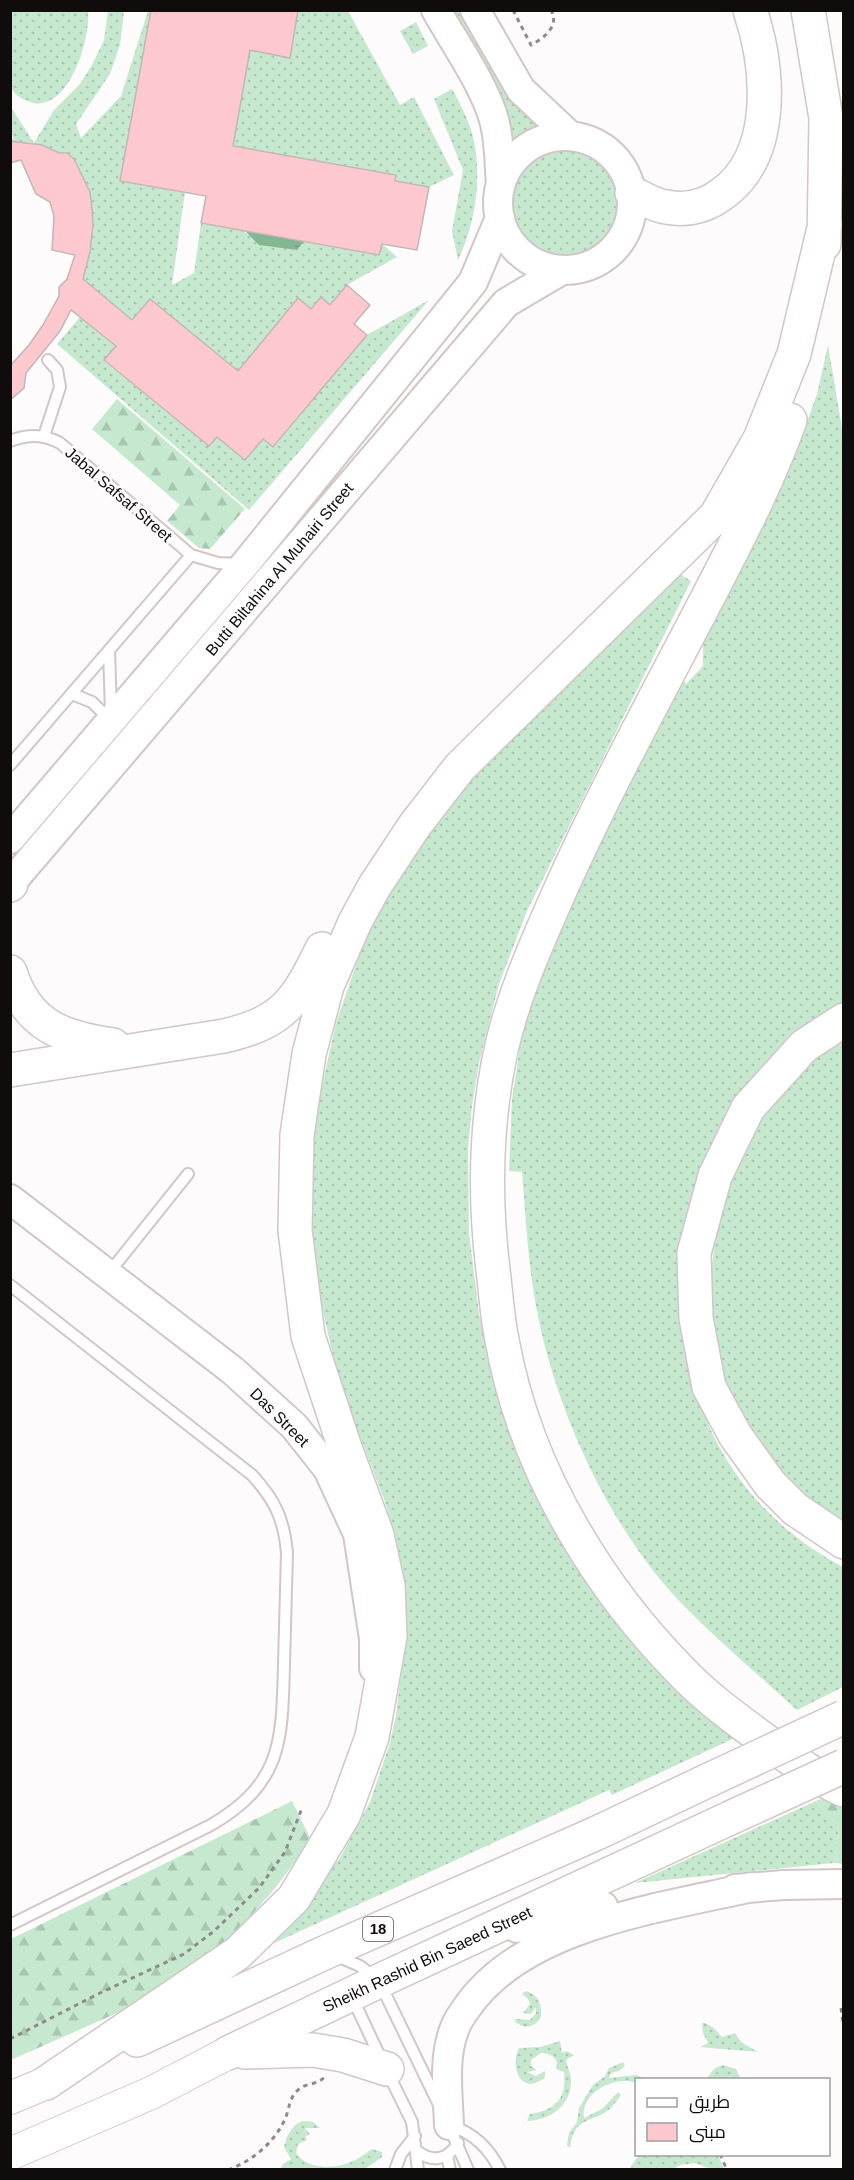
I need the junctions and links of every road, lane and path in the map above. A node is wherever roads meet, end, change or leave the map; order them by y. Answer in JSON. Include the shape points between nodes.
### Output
{"nodes":[{"id":1,"x":436,"y":10,"type":"edge"},
{"id":2,"x":475,"y":10,"type":"edge"},
{"id":3,"x":513,"y":10,"type":"edge"},
{"id":4,"x":551,"y":10,"type":"edge"},
{"id":5,"x":750,"y":10,"type":"edge"},
{"id":6,"x":809,"y":10,"type":"edge"},
{"id":7,"x":843,"y":114,"type":"edge"},
{"id":8,"x":570,"y":136,"type":"junction"},
{"id":9,"x":501,"y":184,"type":"junction"},
{"id":10,"x":632,"y":193,"type":"junction"},
{"id":11,"x":500,"y":218,"type":"junction"},
{"id":12,"x":825,"y":224,"type":"junction"},
{"id":13,"x":562,"y":270,"type":"junction"},
{"id":14,"x":48,"y":360,"type":"dead end"},
{"id":15,"x":44,"y":436,"type":"junction"},
{"id":16,"x":10,"y":441,"type":"edge"},
{"id":17,"x":191,"y":555,"type":"junction"},
{"id":18,"x":246,"y":563,"type":"junction"},
{"id":19,"x":109,"y":650,"type":"junction"},
{"id":20,"x":72,"y":694,"type":"junction"},
{"id":21,"x":532,"y":695,"type":"junction"},
{"id":22,"x":111,"y":721,"type":"junction"},
{"id":23,"x":10,"y":765,"type":"edge"},
{"id":24,"x":10,"y":839,"type":"edge"},
{"id":25,"x":11,"y":884,"type":"edge"},
{"id":26,"x":10,"y":972,"type":"edge"},
{"id":27,"x":843,"y":1020,"type":"edge"},
{"id":28,"x":139,"y":1049,"type":"junction"},
{"id":29,"x":10,"y":1070,"type":"edge"},
{"id":30,"x":188,"y":1174,"type":"dead end"},
{"id":31,"x":10,"y":1199,"type":"edge"},
{"id":32,"x":108,"y":1274,"type":"junction"},
{"id":33,"x":10,"y":1286,"type":"edge"},
{"id":34,"x":843,"y":1542,"type":"edge"},
{"id":35,"x":843,"y":1717,"type":"edge"},
{"id":36,"x":372,"y":1737,"type":"junction"},
{"id":37,"x":843,"y":1766,"type":"edge"},
{"id":38,"x":843,"y":1790,"type":"edge"},
{"id":39,"x":302,"y":1808,"type":"dead end"},
{"id":40,"x":597,"y":1833,"type":"junction"},
{"id":41,"x":843,"y":1884,"type":"edge"},
{"id":42,"x":752,"y":1887,"type":"junction"},
{"id":43,"x":10,"y":1925,"type":"edge"},
{"id":44,"x":457,"y":1944,"type":"junction"},
{"id":45,"x":324,"y":1953,"type":"junction"},
{"id":46,"x":363,"y":1980,"type":"junction"},
{"id":47,"x":842,"y":2008,"type":"dead end"},
{"id":48,"x":843,"y":2030,"type":"edge"},
{"id":49,"x":10,"y":2039,"type":"edge"},
{"id":50,"x":228,"y":2053,"type":"junction"},
{"id":51,"x":387,"y":2069,"type":"junction"},
{"id":52,"x":327,"y":2072,"type":"dead end"},
{"id":53,"x":46,"y":2083,"type":"junction"},
{"id":54,"x":10,"y":2098,"type":"edge"},
{"id":55,"x":453,"y":2134,"type":"junction"},
{"id":56,"x":415,"y":2136,"type":"junction"},
{"id":57,"x":417,"y":2151,"type":"junction"},
{"id":58,"x":10,"y":2154,"type":"edge"},
{"id":59,"x":447,"y":2156,"type":"junction"},
{"id":60,"x":433,"y":2164,"type":"edge"},
{"id":61,"x":228,"y":2169,"type":"edge"},
{"id":62,"x":395,"y":2169,"type":"edge"},
{"id":63,"x":418,"y":2169,"type":"edge"},
{"id":64,"x":450,"y":2169,"type":"edge"},
{"id":65,"x":468,"y":2169,"type":"edge"},
{"id":66,"x":500,"y":2169,"type":"edge"}],
"edges":[{"from":1,"to":9,"type":"street","via":[[488,101],[495,122]]},
{"from":2,"to":8,"type":"street","via":[[521,90]]},
{"from":3,"to":4,"type":"path","via":[[531,45],[545,38],[553,26]]},
{"from":5,"to":10,"type":"highway","via":[[765,96],[762,131],[750,162],[730,188],[711,202],[692,209],[664,207]]},
{"from":6,"to":7,"type":"highway","via":[[832,68]]},
{"from":6,"to":12,"type":"highway","via":[[826,118]]},
{"from":8,"to":9,"type":"street","via":[[547,138],[526,148],[510,164]]},
{"from":8,"to":10,"type":"street","via":[[592,141],[611,153],[625,171]]},
{"from":9,"to":11,"type":"street"},
{"from":10,"to":13,"type":"street","via":[[632,213],[615,248],[582,268]]},
{"from":11,"to":13,"type":"street","via":[[506,234],[529,259]]},
{"from":11,"to":18,"type":"street","name":"Butti Biltahina Al Muhairi Street","via":[[473,282]]},
{"from":12,"to":21,"type":"highway","via":[[794,354],[760,439],[716,516]]},
{"from":12,"to":38,"type":"highway","via":[[818,326],[782,442],[747,521],[574,859],[511,1012],[492,1107],[487,1195],[489,1239],[509,1376],[548,1480],[593,1563],[680,1671],[786,1755]]},
{"from":13,"to":25,"type":"street","name":"Butti Biltahina Al Muhairi Street","via":[[506,303]]},
{"from":14,"to":15,"type":"lane","via":[[57,370],[60,387]]},
{"from":15,"to":16,"type":"lane"},
{"from":15,"to":17,"type":"lane","name":"Jabal Safsaf Street","via":[[60,443]]},
{"from":17,"to":18,"type":"lane","name":"Jabal Safsaf Street","via":[[218,563]]},
{"from":17,"to":19,"type":"lane"},
{"from":18,"to":22,"type":"street","name":"Butti Biltahina Al Muhairi Street"},
{"from":19,"to":20,"type":"lane"},
{"from":19,"to":22,"type":"lane"},
{"from":20,"to":22,"type":"lane","via":[[92,702]]},
{"from":20,"to":23,"type":"lane"},
{"from":21,"to":28,"type":"highway","via":[[489,723],[455,752],[412,803],[350,894],[311,975],[286,1007],[267,1021],[239,1032]]},
{"from":21,"to":36,"type":"highway","via":[[460,767],[415,825],[369,896],[327,986],[309,1054],[297,1135],[295,1230],[308,1336],[377,1535],[388,1586],[390,1636]]},
{"from":22,"to":24,"type":"street","name":"Butti Biltahina Al Muhairi Street"},
{"from":26,"to":28,"type":"highway","via":[[27,1006],[59,1032],[86,1041]]},
{"from":27,"to":34,"type":"highway","via":[[804,1046],[748,1108],[714,1176],[694,1252],[696,1318],[709,1387],[735,1435],[770,1484],[795,1509]]},
{"from":28,"to":29,"type":"highway"},
{"from":30,"to":32,"type":"lane"},
{"from":31,"to":32,"type":"street","name":"Das Street"},
{"from":32,"to":36,"type":"street","name":"Das Street","via":[[232,1370],[294,1426],[328,1469],[358,1534],[363,1564],[374,1639]]},
{"from":33,"to":43,"type":"lane","via":[[252,1475],[278,1510],[287,1553],[281,1735],[262,1781],[240,1806],[211,1825]]},
{"from":35,"to":40,"type":"highway","number":"18","bridge":true},
{"from":36,"to":53,"type":"highway","via":[[344,1814],[294,1898],[238,1953]]},
{"from":37,"to":44,"type":"highway","name":"Sheikh Rashid Bin Saeed Street","bridge":true},
{"from":39,"to":49,"type":"path","via":[[285,1852],[259,1888],[206,1937],[184,1954]]},
{"from":40,"to":45,"type":"highway","number":"18"},
{"from":40,"to":46,"type":"highway","via":[[534,1882],[369,1958]]},
{"from":41,"to":42,"type":"street"},
{"from":42,"to":44,"type":"street","via":[[606,1905]]},
{"from":42,"to":55,"type":"street","via":[[593,1926],[542,1946],[499,1972],[472,1999],[454,2029],[448,2058]]},
{"from":44,"to":46,"type":"highway","name":"Sheikh Rashid Bin Saeed Street"},
{"from":45,"to":46,"type":"lane","via":[[343,1958]]},
{"from":45,"to":53,"type":"highway","number":"18"},
{"from":46,"to":50,"type":"highway","name":"Sheikh Rashid Bin Saeed Street"},
{"from":46,"to":51,"type":"lane","via":[[364,2025]]},
{"from":46,"to":55,"type":"lane"},
{"from":47,"to":48,"type":"path"},
{"from":50,"to":51,"type":"highway","via":[[314,2050]]},
{"from":50,"to":58,"type":"main road","name":"Sheikh Rashid Bin Saeed Street","via":[[151,2093]]},
{"from":51,"to":56,"type":"lane","via":[[410,2115]]},
{"from":52,"to":61,"type":"path","via":[[321,2082],[296,2091],[270,2142],[249,2160]]},
{"from":53,"to":54,"type":"main road","number":"18"},
{"from":55,"to":59,"type":"lane"},
{"from":55,"to":65,"type":"lane"},
{"from":55,"to":66,"type":"lane","via":[[460,2129],[479,2141]]},
{"from":56,"to":57,"type":"lane"},
{"from":56,"to":62,"type":"lane"},
{"from":57,"to":60,"type":"lane"},
{"from":57,"to":63,"type":"lane"},
{"from":59,"to":60,"type":"lane"},
{"from":59,"to":64,"type":"lane"}]}
